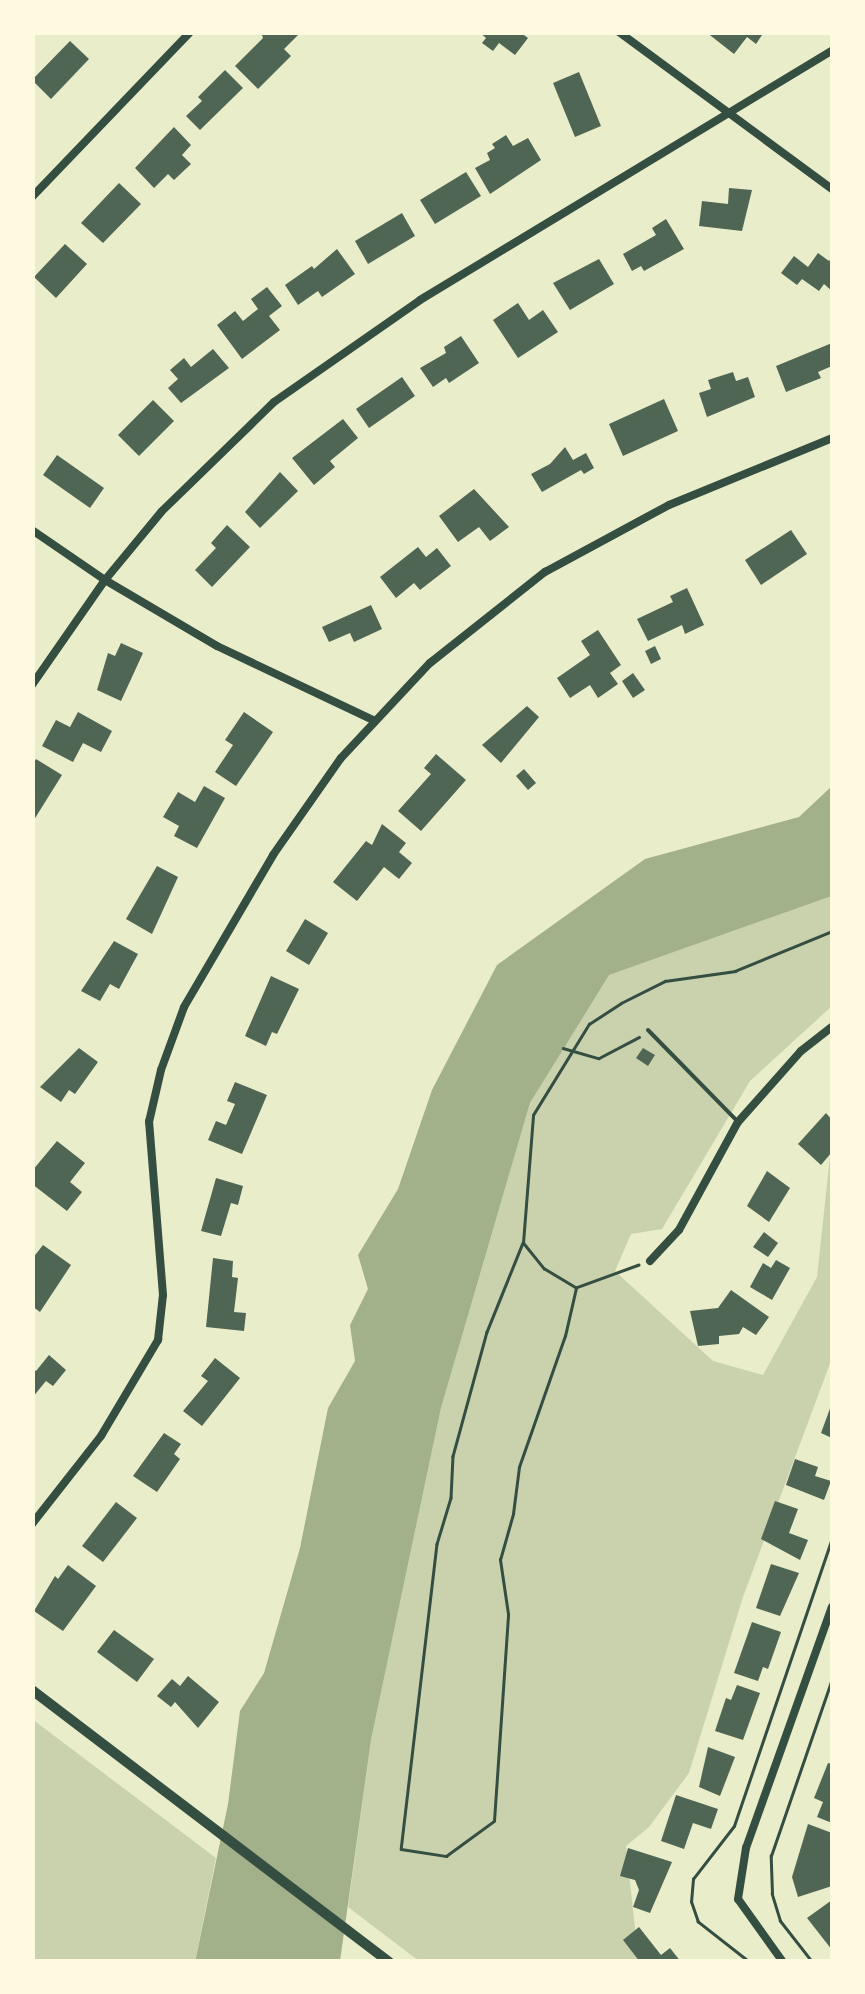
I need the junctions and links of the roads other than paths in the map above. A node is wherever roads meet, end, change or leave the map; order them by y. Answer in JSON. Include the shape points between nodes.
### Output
{"nodes":[{"id":1,"x":190,"y":32,"type":"edge"},
{"id":2,"x":619,"y":32,"type":"edge"},
{"id":3,"x":832,"y":50,"type":"edge"},
{"id":4,"x":728,"y":111,"type":"junction"},
{"id":5,"x":832,"y":189,"type":"edge"},
{"id":6,"x":32,"y":196,"type":"edge"},
{"id":7,"x":832,"y":438,"type":"edge"},
{"id":8,"x":32,"y":530,"type":"edge"},
{"id":9,"x":105,"y":580,"type":"junction"},
{"id":10,"x":32,"y":685,"type":"edge"},
{"id":11,"x":374,"y":720,"type":"junction"},
{"id":12,"x":832,"y":1027,"type":"edge"},
{"id":13,"x":648,"y":1030,"type":"road end"},
{"id":14,"x":738,"y":1122,"type":"junction"},
{"id":15,"x":650,"y":1261,"type":"road end"},
{"id":16,"x":32,"y":1524,"type":"edge"},
{"id":17,"x":832,"y":1607,"type":"edge"},
{"id":18,"x":32,"y":1690,"type":"edge"},
{"id":19,"x":387,"y":1960,"type":"edge"},
{"id":20,"x":783,"y":1962,"type":"edge"}],
"edges":[{"from":1,"to":6,"type":"street"},
{"from":2,"to":4,"type":"street"},
{"from":3,"to":4,"type":"street"},
{"from":4,"to":5,"type":"street"},
{"from":4,"to":9,"type":"street","via":[[420,300],[274,402],[213,457]]},
{"from":7,"to":11,"type":"street","via":[[584,547],[466,630]]},
{"from":8,"to":9,"type":"street"},
{"from":9,"to":10,"type":"street"},
{"from":9,"to":11,"type":"street","via":[[268,674]]},
{"from":11,"to":16,"type":"street","via":[[272,855],[184,1007],[149,1122],[163,1295],[158,1340],[110,1423]]},
{"from":12,"to":14,"type":"street"},
{"from":13,"to":14,"type":"lane"},
{"from":14,"to":15,"type":"street","via":[[679,1230]]},
{"from":17,"to":20,"type":"street","via":[[746,1848],[738,1898]]},
{"from":18,"to":19,"type":"main road"}]}
